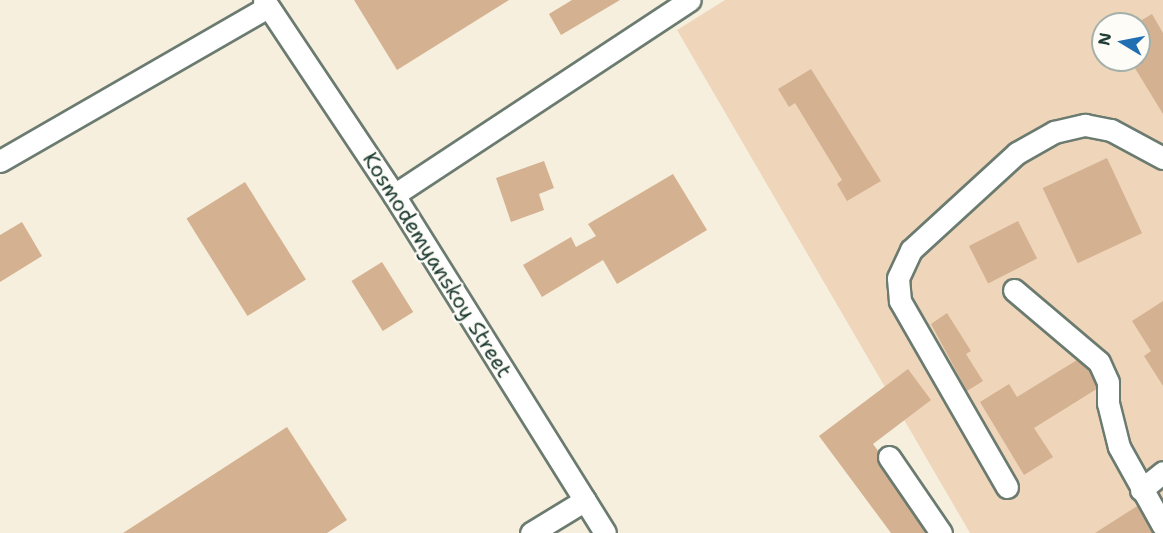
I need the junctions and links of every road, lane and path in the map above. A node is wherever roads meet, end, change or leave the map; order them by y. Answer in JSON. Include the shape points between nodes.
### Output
{"nodes":[{"id":1,"x":690,"y":0,"type":"edge"},
{"id":2,"x":266,"y":4,"type":"edge"},
{"id":3,"x":1163,"y":158,"type":"edge"},
{"id":4,"x":0,"y":161,"type":"edge"},
{"id":5,"x":394,"y":195,"type":"junction"},
{"id":6,"x":1014,"y":290,"type":"dead end"},
{"id":7,"x":889,"y":458,"type":"dead end"},
{"id":8,"x":1163,"y":472,"type":"edge"},
{"id":9,"x":1007,"y":487,"type":"dead end"},
{"id":10,"x":1141,"y":490,"type":"junction"},
{"id":11,"x":585,"y":500,"type":"junction"},
{"id":12,"x":1163,"y":526,"type":"edge"},
{"id":13,"x":531,"y":533,"type":"edge"},
{"id":14,"x":605,"y":533,"type":"edge"},
{"id":15,"x":941,"y":533,"type":"edge"}],
"edges":[{"from":1,"to":5,"type":"street"},
{"from":2,"to":4,"type":"street"},
{"from":2,"to":5,"type":"street","name":"Kosmodemyanskoy Street"},
{"from":3,"to":9,"type":"street","via":[[1111,130],[1085,125],[1054,132],[1017,153],[911,250],[898,278],[900,302]]},
{"from":5,"to":11,"type":"street","name":"Kosmodemyanskoy Street"},
{"from":6,"to":10,"type":"street","via":[[1099,362],[1108,382],[1113,429]]},
{"from":7,"to":15,"type":"street"},
{"from":8,"to":10,"type":"street"},
{"from":10,"to":12,"type":"street"},
{"from":11,"to":13,"type":"street"},
{"from":11,"to":14,"type":"street","name":"Kosmodemyanskoy Street"}]}
